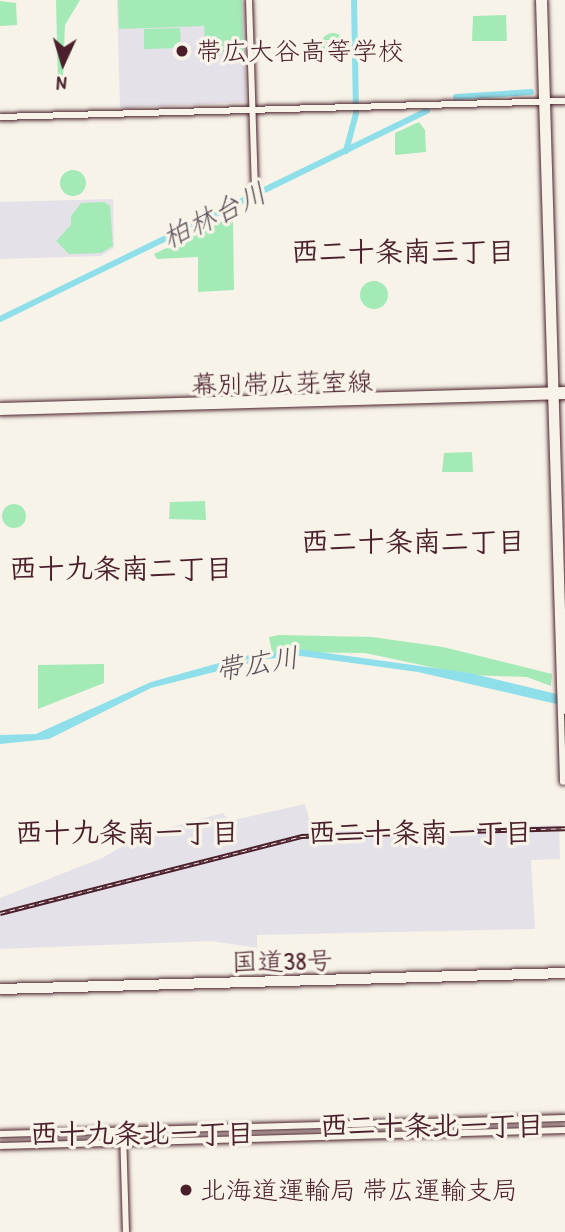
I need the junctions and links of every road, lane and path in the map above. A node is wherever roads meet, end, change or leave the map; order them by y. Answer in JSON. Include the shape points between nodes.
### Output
{"nodes":[{"id":1,"x":249,"y":0,"type":"edge"},
{"id":2,"x":542,"y":0,"type":"edge"},
{"id":3,"x":565,"y":101,"type":"edge"},
{"id":4,"x":545,"y":102,"type":"junction"},
{"id":5,"x":252,"y":109,"type":"junction"},
{"id":6,"x":0,"y":117,"type":"edge"},
{"id":7,"x":255,"y":191,"type":"dead end"},
{"id":8,"x":553,"y":393,"type":"junction"},
{"id":9,"x":565,"y":393,"type":"edge"},
{"id":10,"x":0,"y":409,"type":"edge"},
{"id":11,"x":561,"y":690,"type":"edge"},
{"id":12,"x":562,"y":711,"type":"edge"},
{"id":13,"x":562,"y":743,"type":"edge"},
{"id":14,"x":565,"y":769,"type":"edge"},
{"id":15,"x":565,"y":973,"type":"edge"},
{"id":16,"x":565,"y":979,"type":"edge"},
{"id":17,"x":0,"y":992,"type":"edge"},
{"id":18,"x":565,"y":1118,"type":"edge"},
{"id":19,"x":565,"y":1130,"type":"edge"},
{"id":20,"x":123,"y":1131,"type":"junction"},
{"id":21,"x":0,"y":1134,"type":"edge"},
{"id":22,"x":123,"y":1142,"type":"junction"},
{"id":23,"x":0,"y":1146,"type":"edge"},
{"id":24,"x":126,"y":1232,"type":"edge"}],
"edges":[{"from":1,"to":5,"type":"street"},
{"from":2,"to":4,"type":"street"},
{"from":3,"to":4,"type":"street"},
{"from":4,"to":5,"type":"street"},
{"from":4,"to":8,"type":"street"},
{"from":5,"to":6,"type":"street"},
{"from":5,"to":7,"type":"street"},
{"from":8,"to":9,"type":"main road","name":"幕別帯広芽室線"},
{"from":8,"to":10,"type":"main road","name":"幕別帯広芽室線"},
{"from":8,"to":11,"type":"street"},
{"from":11,"to":12,"type":"street"},
{"from":12,"to":13,"type":"street"},
{"from":13,"to":14,"type":"street","via":[[563,782]]},
{"from":15,"to":17,"type":"highway","name":"国道38号"},
{"from":16,"to":17,"type":"highway","name":"国道38号"},
{"from":18,"to":20,"type":"street"},
{"from":19,"to":22,"type":"street"},
{"from":20,"to":21,"type":"street"},
{"from":20,"to":22,"type":"street"},
{"from":22,"to":23,"type":"street"},
{"from":22,"to":24,"type":"street"}]}
